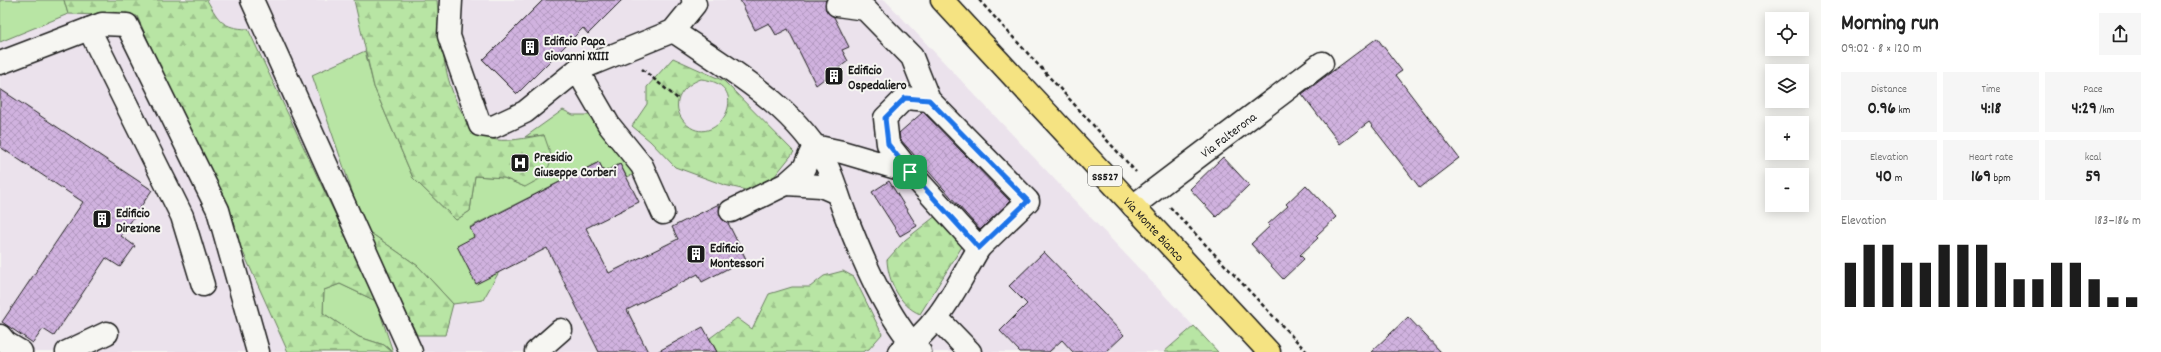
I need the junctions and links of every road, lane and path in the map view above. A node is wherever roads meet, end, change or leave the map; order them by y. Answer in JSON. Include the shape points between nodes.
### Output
{"nodes":[{"id":1,"x":252,"y":0,"type":"edge"},
{"id":2,"x":451,"y":0,"type":"edge"},
{"id":3,"x":693,"y":0,"type":"edge"},
{"id":4,"x":942,"y":0,"type":"edge"},
{"id":5,"x":837,"y":5,"type":"dead end"},
{"id":6,"x":90,"y":29,"type":"junction"},
{"id":7,"x":673,"y":31,"type":"junction"},
{"id":8,"x":622,"y":51,"type":"junction"},
{"id":9,"x":0,"y":63,"type":"edge"},
{"id":10,"x":1322,"y":63,"type":"dead end"},
{"id":11,"x":577,"y":70,"type":"junction"},
{"id":12,"x":678,"y":99,"type":"dead end"},
{"id":13,"x":929,"y":100,"type":"junction"},
{"id":14,"x":814,"y":146,"type":"junction"},
{"id":15,"x":910,"y":172,"type":"junction"},
{"id":16,"x":786,"y":184,"type":"junction"},
{"id":17,"x":837,"y":193,"type":"junction"},
{"id":18,"x":1133,"y":206,"type":"junction"},
{"id":19,"x":732,"y":211,"type":"dead end"},
{"id":20,"x":663,"y":213,"type":"dead end"},
{"id":21,"x":979,"y":248,"type":"junction"},
{"id":22,"x":203,"y":285,"type":"dead end"},
{"id":23,"x":936,"y":318,"type":"junction"},
{"id":24,"x":561,"y":330,"type":"dead end"},
{"id":25,"x":107,"y":333,"type":"dead end"},
{"id":26,"x":0,"y":336,"type":"edge"},
{"id":27,"x":911,"y":349,"type":"edge"},
{"id":28,"x":21,"y":352,"type":"edge"},
{"id":29,"x":67,"y":352,"type":"edge"},
{"id":30,"x":258,"y":352,"type":"edge"},
{"id":31,"x":411,"y":352,"type":"edge"},
{"id":32,"x":536,"y":352,"type":"edge"},
{"id":33,"x":970,"y":352,"type":"edge"},
{"id":34,"x":1269,"y":352,"type":"edge"}],
"edges":[{"from":1,"to":31,"type":"street"},
{"from":2,"to":11,"type":"street","via":[[449,36],[480,125],[493,127],[525,112]]},
{"from":3,"to":7,"type":"street","via":[[695,4]]},
{"from":4,"to":18,"type":"main road","name":"Via Monte Bianco","number":"SS527"},
{"from":5,"to":13,"type":"street","via":[[865,8],[912,57]]},
{"from":6,"to":9,"type":"street"},
{"from":6,"to":22,"type":"street","via":[[182,216]]},
{"from":6,"to":30,"type":"street","via":[[102,24],[127,24],[218,210]]},
{"from":7,"to":8,"type":"street"},
{"from":7,"to":14,"type":"street","via":[[759,90],[789,117]]},
{"from":8,"to":11,"type":"street"},
{"from":8,"to":12,"type":"path"},
{"from":10,"to":18,"type":"street","name":"Via Falterona"},
{"from":11,"to":20,"type":"street","via":[[609,125],[642,166]]},
{"from":13,"to":15,"type":"street","via":[[905,98],[885,118],[888,144]]},
{"from":13,"to":21,"type":"street","via":[[1028,201]]},
{"from":14,"to":15,"type":"street"},
{"from":14,"to":16,"type":"street","via":[[804,168]]},
{"from":14,"to":17,"type":"street","via":[[828,169]]},
{"from":15,"to":21,"type":"street"},
{"from":16,"to":17,"type":"street","via":[[821,186]]},
{"from":16,"to":19,"type":"street"},
{"from":17,"to":27,"type":"street","via":[[863,259]]},
{"from":18,"to":34,"type":"main road","name":"Via Monte Bianco","number":"SS527"},
{"from":21,"to":23,"type":"street"},
{"from":23,"to":27,"type":"street"},
{"from":23,"to":33,"type":"street"},
{"from":24,"to":32,"type":"street"},
{"from":25,"to":29,"type":"street"},
{"from":26,"to":28,"type":"street"}]}
